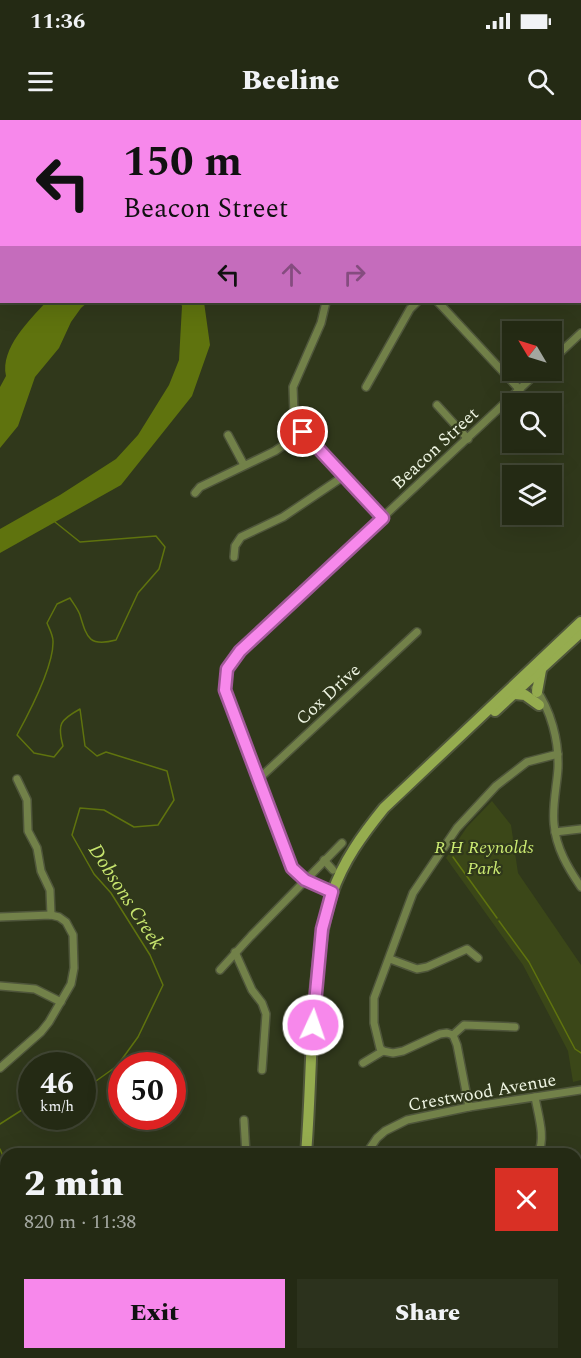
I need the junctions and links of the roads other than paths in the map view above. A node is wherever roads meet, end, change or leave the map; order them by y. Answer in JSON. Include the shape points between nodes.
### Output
{"nodes":[{"id":1,"x":326,"y":303,"type":"edge"},
{"id":2,"x":416,"y":303,"type":"edge"},
{"id":3,"x":439,"y":303,"type":"edge"},
{"id":4,"x":581,"y":333,"type":"edge"},
{"id":5,"x":562,"y":351,"type":"edge"},
{"id":6,"x":529,"y":381,"type":"edge"},
{"id":7,"x":366,"y":387,"type":"dead end"},
{"id":8,"x":520,"y":390,"type":"junction"},
{"id":9,"x":437,"y":405,"type":"dead end"},
{"id":10,"x":303,"y":432,"type":"junction"},
{"id":11,"x":228,"y":435,"type":"dead end"},
{"id":12,"x":468,"y":439,"type":"junction"},
{"id":13,"x":244,"y":465,"type":"junction"},
{"id":14,"x":344,"y":476,"type":"junction"},
{"id":15,"x":195,"y":493,"type":"dead end"},
{"id":16,"x":383,"y":518,"type":"junction"},
{"id":17,"x":234,"y":557,"type":"dead end"},
{"id":18,"x":581,"y":622,"type":"edge"},
{"id":19,"x":417,"y":632,"type":"dead end"},
{"id":20,"x":581,"y":632,"type":"edge"},
{"id":21,"x":541,"y":670,"type":"junction"},
{"id":22,"x":525,"y":679,"type":"junction"},
{"id":23,"x":537,"y":692,"type":"junction"},
{"id":24,"x":515,"y":694,"type":"junction"},
{"id":25,"x":539,"y":705,"type":"junction"},
{"id":26,"x":548,"y":715,"type":"junction"},
{"id":27,"x":459,"y":738,"type":"junction"},
{"id":28,"x":558,"y":754,"type":"junction"},
{"id":29,"x":257,"y":777,"type":"junction"},
{"id":30,"x":17,"y":779,"type":"dead end"},
{"id":31,"x":581,"y":829,"type":"edge"},
{"id":32,"x":555,"y":832,"type":"junction"},
{"id":33,"x":342,"y":843,"type":"dead end"},
{"id":34,"x":324,"y":861,"type":"junction"},
{"id":35,"x":333,"y":870,"type":"dead end"},
{"id":36,"x":305,"y":880,"type":"junction"},
{"id":37,"x":581,"y":887,"type":"edge"},
{"id":38,"x":332,"y":892,"type":"junction"},
{"id":39,"x":51,"y":915,"type":"junction"},
{"id":40,"x":0,"y":917,"type":"edge"},
{"id":41,"x":235,"y":952,"type":"junction"},
{"id":42,"x":478,"y":958,"type":"dead end"},
{"id":43,"x":390,"y":959,"type":"junction"},
{"id":44,"x":220,"y":970,"type":"dead end"},
{"id":45,"x":0,"y":986,"type":"edge"},
{"id":46,"x":61,"y":1002,"type":"junction"},
{"id":47,"x":515,"y":1027,"type":"dead end"},
{"id":48,"x":453,"y":1035,"type":"junction"},
{"id":49,"x":383,"y":1051,"type":"junction"},
{"id":50,"x":363,"y":1063,"type":"dead end"},
{"id":51,"x":0,"y":1067,"type":"edge"},
{"id":52,"x":262,"y":1070,"type":"dead end"},
{"id":53,"x":581,"y":1090,"type":"edge"},
{"id":54,"x":535,"y":1097,"type":"junction"},
{"id":55,"x":469,"y":1107,"type":"junction"},
{"id":56,"x":244,"y":1120,"type":"dead end"},
{"id":57,"x":246,"y":1148,"type":"edge"},
{"id":58,"x":306,"y":1148,"type":"edge"},
{"id":59,"x":370,"y":1148,"type":"edge"},
{"id":60,"x":540,"y":1148,"type":"edge"}],
"edges":[{"from":1,"to":10,"type":"street","via":[[293,387],[294,414]]},
{"from":2,"to":7,"type":"street"},
{"from":3,"to":8,"type":"street"},
{"from":4,"to":5,"type":"street"},
{"from":6,"to":8,"type":"street","name":"Beacon Street"},
{"from":8,"to":12,"type":"street","name":"Beacon Street"},
{"from":9,"to":12,"type":"street"},
{"from":10,"to":13,"type":"street"},
{"from":10,"to":14,"type":"street"},
{"from":11,"to":13,"type":"street"},
{"from":12,"to":16,"type":"street","name":"Beacon Street"},
{"from":13,"to":15,"type":"street","via":[[200,486]]},
{"from":14,"to":16,"type":"street"},
{"from":14,"to":17,"type":"street","via":[[283,517],[240,537]]},
{"from":16,"to":29,"type":"street","name":"Beacon Street","via":[[231,661],[225,690]]},
{"from":18,"to":22,"type":"main road"},
{"from":19,"to":29,"type":"street","name":"Cox Drive"},
{"from":20,"to":21,"type":"main road"},
{"from":21,"to":22,"type":"main road"},
{"from":21,"to":23,"type":"main road"},
{"from":22,"to":23,"type":"street"},
{"from":22,"to":24,"type":"main road"},
{"from":22,"to":25,"type":"street"},
{"from":22,"to":27,"type":"main road"},
{"from":23,"to":26,"type":"street"},
{"from":24,"to":25,"type":"main road","via":[[525,695]]},
{"from":24,"to":27,"type":"main road"},
{"from":25,"to":26,"type":"street"},
{"from":26,"to":28,"type":"street"},
{"from":27,"to":38,"type":"main road","via":[[384,808],[356,844]]},
{"from":28,"to":32,"type":"street"},
{"from":28,"to":43,"type":"street","via":[[519,766],[468,814],[413,893]]},
{"from":29,"to":36,"type":"street","name":"Beacon Street","via":[[292,868]]},
{"from":30,"to":39,"type":"street","via":[[27,801],[28,831],[50,890]]},
{"from":31,"to":32,"type":"street"},
{"from":32,"to":37,"type":"street","via":[[564,859]]},
{"from":33,"to":34,"type":"street"},
{"from":34,"to":35,"type":"street"},
{"from":34,"to":36,"type":"street"},
{"from":36,"to":38,"type":"street","name":"Beacon Street"},
{"from":36,"to":41,"type":"street"},
{"from":38,"to":58,"type":"main road","via":[[322,929],[314,1004]]},
{"from":39,"to":40,"type":"street"},
{"from":39,"to":46,"type":"street","via":[[66,922],[73,935],[74,977]]},
{"from":41,"to":44,"type":"street"},
{"from":41,"to":52,"type":"street","via":[[266,1014]]},
{"from":42,"to":43,"type":"street","via":[[467,949],[417,969]]},
{"from":43,"to":49,"type":"street","via":[[374,998],[374,1023]]},
{"from":45,"to":46,"type":"street","via":[[35,989]]},
{"from":46,"to":51,"type":"street","via":[[41,1032]]},
{"from":47,"to":48,"type":"street","via":[[469,1024]]},
{"from":48,"to":49,"type":"street","via":[[440,1034],[393,1053]]},
{"from":48,"to":55,"type":"street"},
{"from":49,"to":50,"type":"street"},
{"from":53,"to":54,"type":"street","name":"Crestwood Avenue"},
{"from":54,"to":55,"type":"street","name":"Crestwood Avenue"},
{"from":54,"to":60,"type":"street"},
{"from":55,"to":59,"type":"street","name":"Crestwood Avenue","via":[[407,1120],[377,1138]]},
{"from":56,"to":57,"type":"street"}]}
